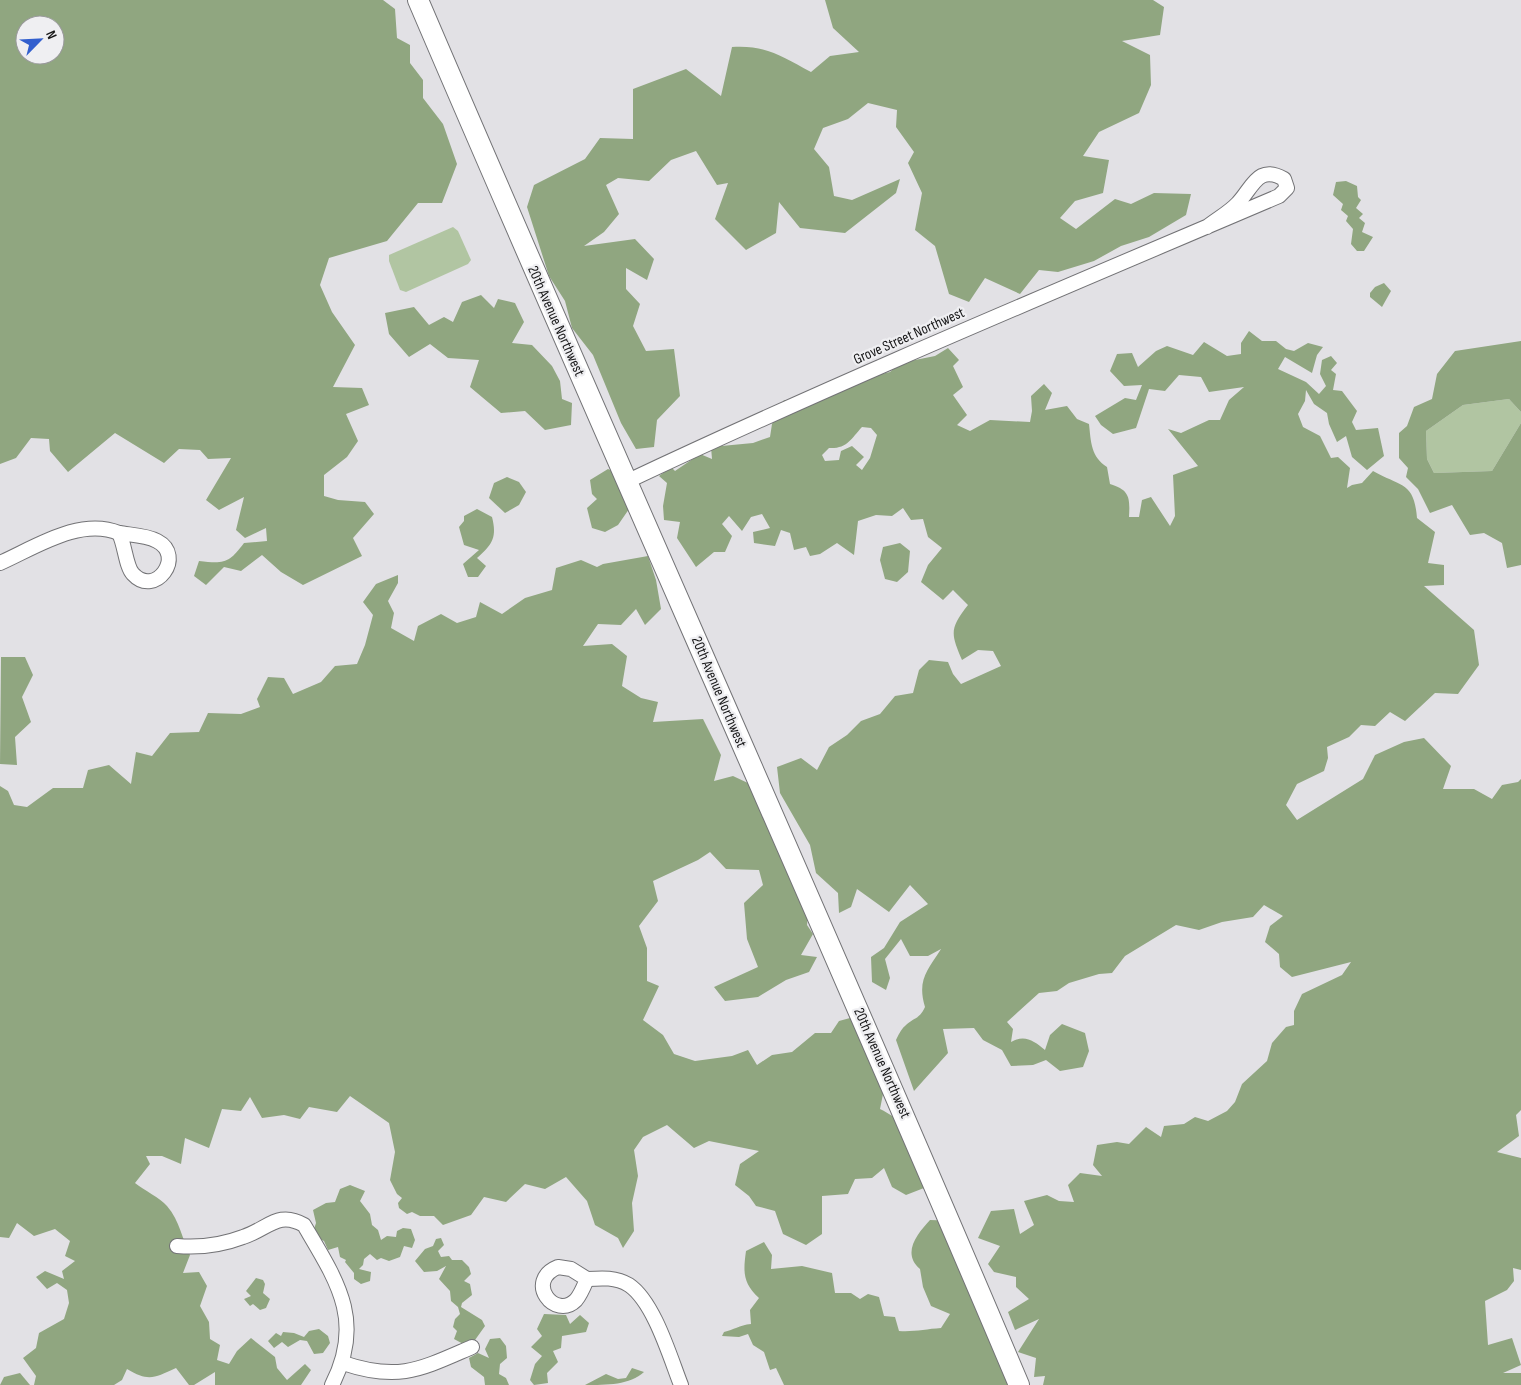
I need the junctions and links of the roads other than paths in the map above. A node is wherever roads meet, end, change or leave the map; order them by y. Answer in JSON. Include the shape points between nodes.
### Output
{"nodes":[{"id":1,"x":418,"y":0,"type":"edge"},
{"id":2,"x":1207,"y":227,"type":"junction"},
{"id":3,"x":628,"y":481,"type":"junction"},
{"id":4,"x":119,"y":534,"type":"dead end"},
{"id":5,"x":0,"y":563,"type":"edge"},
{"id":6,"x":177,"y":1246,"type":"dead end"},
{"id":7,"x":587,"y":1279,"type":"dead end"},
{"id":8,"x":472,"y":1348,"type":"dead end"},
{"id":9,"x":343,"y":1363,"type":"junction"},
{"id":10,"x":332,"y":1385,"type":"edge"},
{"id":11,"x":681,"y":1385,"type":"edge"},
{"id":12,"x":1019,"y":1385,"type":"edge"}],
"edges":[{"from":1,"to":3,"type":"street","name":"20th Avenue Northwest"},
{"from":2,"to":2,"type":"street","name":"Grove Street Northwest","via":[[1279,196],[1287,188],[1284,179],[1275,174],[1262,175],[1239,203]]},
{"from":2,"to":3,"type":"street","name":"Grove Street Northwest","via":[[974,324]]},
{"from":3,"to":12,"type":"street","name":"20th Avenue Northwest","via":[[778,830],[881,1059]]},
{"from":4,"to":5,"type":"street","via":[[107,528],[90,527],[69,532]]},
{"from":6,"to":9,"type":"street","via":[[198,1248],[219,1244],[245,1237],[279,1219],[293,1218],[304,1225],[344,1299],[347,1331]]},
{"from":7,"to":11,"type":"street","via":[[616,1280],[641,1296]]},
{"from":8,"to":9,"type":"street","via":[[428,1366],[397,1373],[361,1369]]},
{"from":9,"to":10,"type":"street"}]}
